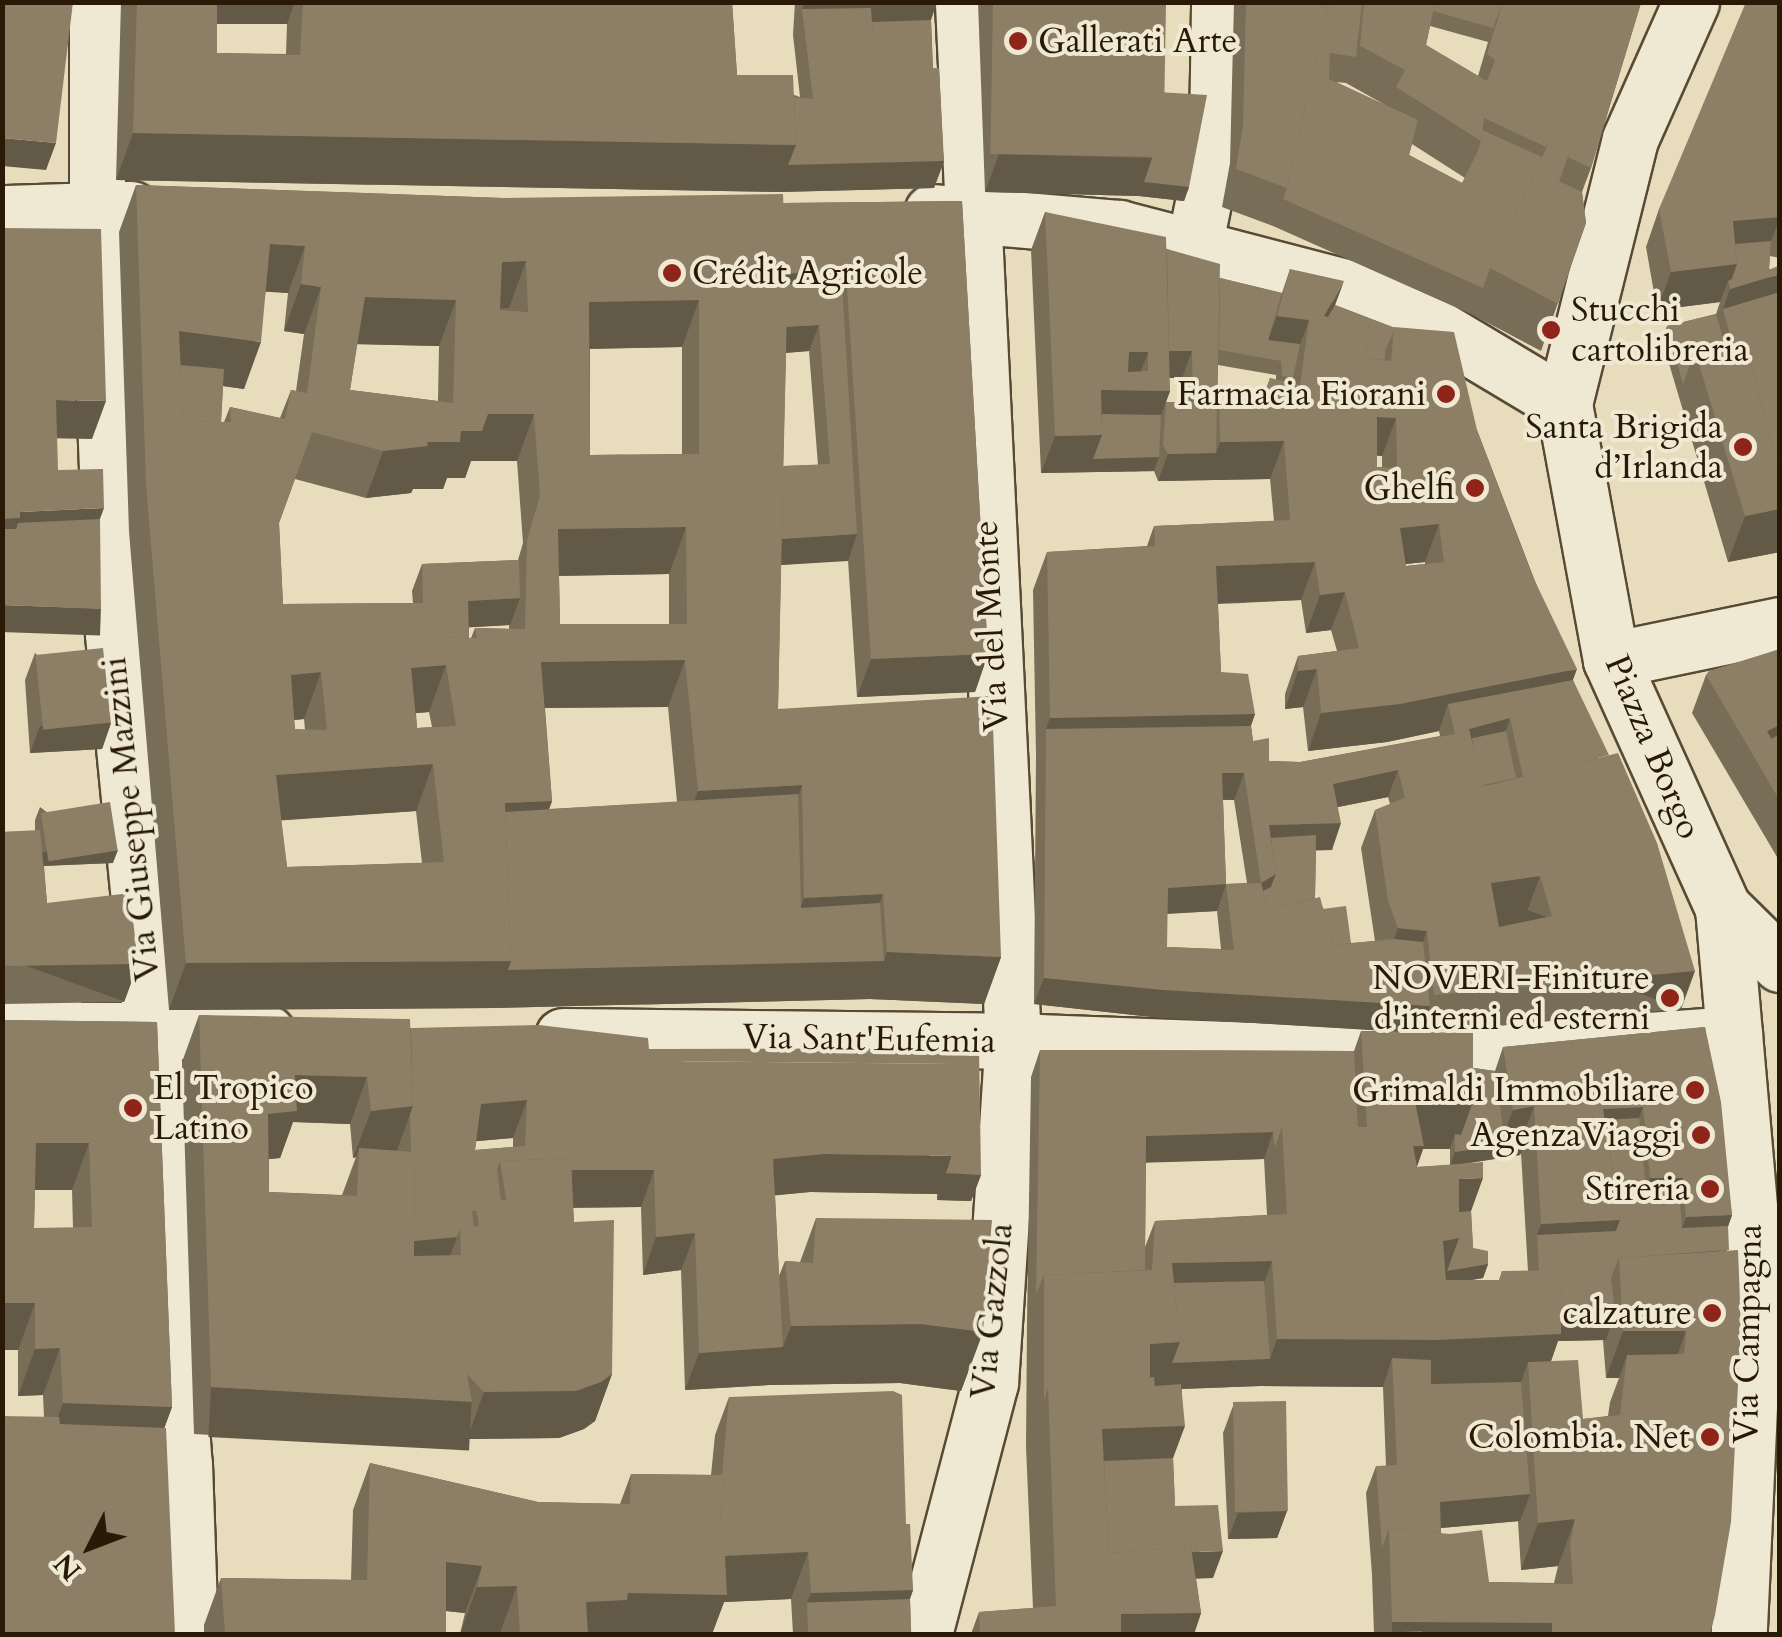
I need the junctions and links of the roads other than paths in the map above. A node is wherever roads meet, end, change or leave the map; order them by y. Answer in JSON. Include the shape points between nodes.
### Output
{"nodes":[{"id":1,"x":97,"y":2,"type":"edge"},
{"id":2,"x":962,"y":2,"type":"edge"},
{"id":3,"x":1219,"y":2,"type":"edge"},
{"id":4,"x":1692,"y":2,"type":"edge"},
{"id":5,"x":97,"y":209,"type":"junction"},
{"id":6,"x":176,"y":210,"type":"edge"},
{"id":7,"x":2,"y":212,"type":"edge"},
{"id":8,"x":890,"y":212,"type":"edge"},
{"id":9,"x":970,"y":212,"type":"junction"},
{"id":10,"x":1194,"y":246,"type":"junction"},
{"id":11,"x":1564,"y":404,"type":"junction"},
{"id":12,"x":1780,"y":625,"type":"edge"},
{"id":13,"x":1611,"y":660,"type":"junction"},
{"id":14,"x":1723,"y":908,"type":"junction"},
{"id":15,"x":1780,"y":964,"type":"edge"},
{"id":16,"x":2,"y":1028,"type":"edge"},
{"id":17,"x":152,"y":1032,"type":"junction"},
{"id":18,"x":308,"y":1034,"type":"edge"},
{"id":19,"x":1734,"y":1034,"type":"junction"},
{"id":20,"x":504,"y":1036,"type":"edge"},
{"id":21,"x":1013,"y":1041,"type":"junction"},
{"id":22,"x":190,"y":1634,"type":"edge"},
{"id":23,"x":924,"y":1634,"type":"edge"},
{"id":24,"x":1739,"y":1634,"type":"edge"}],
"edges":[{"from":1,"to":5,"type":"street","name":"Via Giuseppe Mazzini"},
{"from":2,"to":9,"type":"street","name":"Via del Monte"},
{"from":3,"to":10,"type":"street","via":[[1218,134]]},
{"from":4,"to":11,"type":"street","via":[[1630,140]]},
{"from":5,"to":6,"type":"street"},
{"from":5,"to":7,"type":"street"},
{"from":5,"to":17,"type":"street","name":"Via Giuseppe Mazzini","via":[[113,635]]},
{"from":8,"to":9,"type":"street"},
{"from":9,"to":10,"type":"street","via":[[1120,228]]},
{"from":9,"to":21,"type":"street","name":"Via del Monte"},
{"from":10,"to":11,"type":"street","via":[[1388,298]]},
{"from":11,"to":13,"type":"street","name":"Piazza Borgo"},
{"from":12,"to":13,"type":"street"},
{"from":13,"to":14,"type":"street","name":"Piazza Borgo"},
{"from":14,"to":15,"type":"street","name":"Piazza Borgo"},
{"from":14,"to":19,"type":"street","name":"Piazza Borgo"},
{"from":16,"to":17,"type":"street"},
{"from":17,"to":18,"type":"street"},
{"from":17,"to":22,"type":"street","name":"Via Giuseppe Mazzini"},
{"from":19,"to":21,"type":"street","name":"Via Sant'Eufemia","via":[[1420,1056]]},
{"from":19,"to":24,"type":"street","name":"Via Campagna","via":[[1755,1274]]},
{"from":20,"to":21,"type":"street","name":"Via Sant'Eufemia"},
{"from":21,"to":23,"type":"street","name":"Via Gazzola","via":[[990,1384]]}]}
